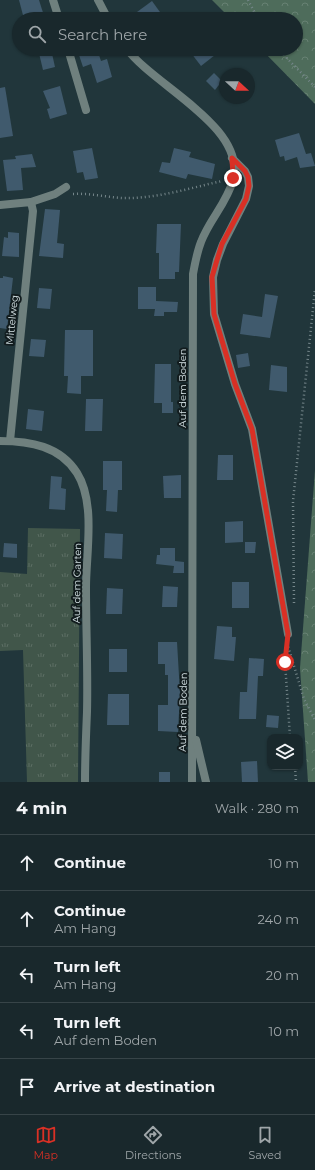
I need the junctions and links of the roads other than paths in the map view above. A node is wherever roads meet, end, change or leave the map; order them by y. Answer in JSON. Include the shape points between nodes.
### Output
{"nodes":[{"id":1,"x":53,"y":0,"type":"edge"},
{"id":2,"x":98,"y":0,"type":"edge"},
{"id":3,"x":57,"y":12,"type":"edge"},
{"id":4,"x":104,"y":12,"type":"edge"},
{"id":5,"x":70,"y":56,"type":"edge"},
{"id":6,"x":133,"y":56,"type":"edge"},
{"id":7,"x":86,"y":110,"type":"dead end"},
{"id":8,"x":232,"y":158,"type":"junction"},
{"id":9,"x":66,"y":188,"type":"dead end"},
{"id":10,"x":31,"y":202,"type":"junction"},
{"id":11,"x":0,"y":205,"type":"edge"},
{"id":12,"x":0,"y":441,"type":"edge"},
{"id":13,"x":10,"y":441,"type":"junction"},
{"id":14,"x":288,"y":634,"type":"road end"},
{"id":15,"x":193,"y":729,"type":"junction"},
{"id":16,"x":85,"y":782,"type":"edge"},
{"id":17,"x":192,"y":782,"type":"edge"},
{"id":18,"x":206,"y":782,"type":"edge"}],
"edges":[{"from":1,"to":3,"type":"street"},
{"from":2,"to":4,"type":"street"},
{"from":5,"to":7,"type":"street"},
{"from":6,"to":8,"type":"street","name":"Auf dem Boden","via":[[144,68],[206,118],[226,142]]},
{"from":8,"to":14,"type":"street","via":[[245,171],[249,186],[246,199],[222,244],[212,277],[214,314],[230,369],[252,429]]},
{"from":8,"to":15,"type":"street","name":"Auf dem Boden","via":[[233,178],[227,195],[201,241],[193,274]]},
{"from":9,"to":10,"type":"street"},
{"from":10,"to":11,"type":"street"},
{"from":10,"to":13,"type":"street","name":"Mittelweg","via":[[33,211]]},
{"from":12,"to":13,"type":"street","name":"Auf dem Garten"},
{"from":13,"to":16,"type":"street","name":"Auf dem Garten","via":[[34,443],[60,455],[78,474],[86,497],[89,517],[86,560]]},
{"from":15,"to":17,"type":"street","name":"Auf dem Boden"},
{"from":15,"to":18,"type":"street"}]}
